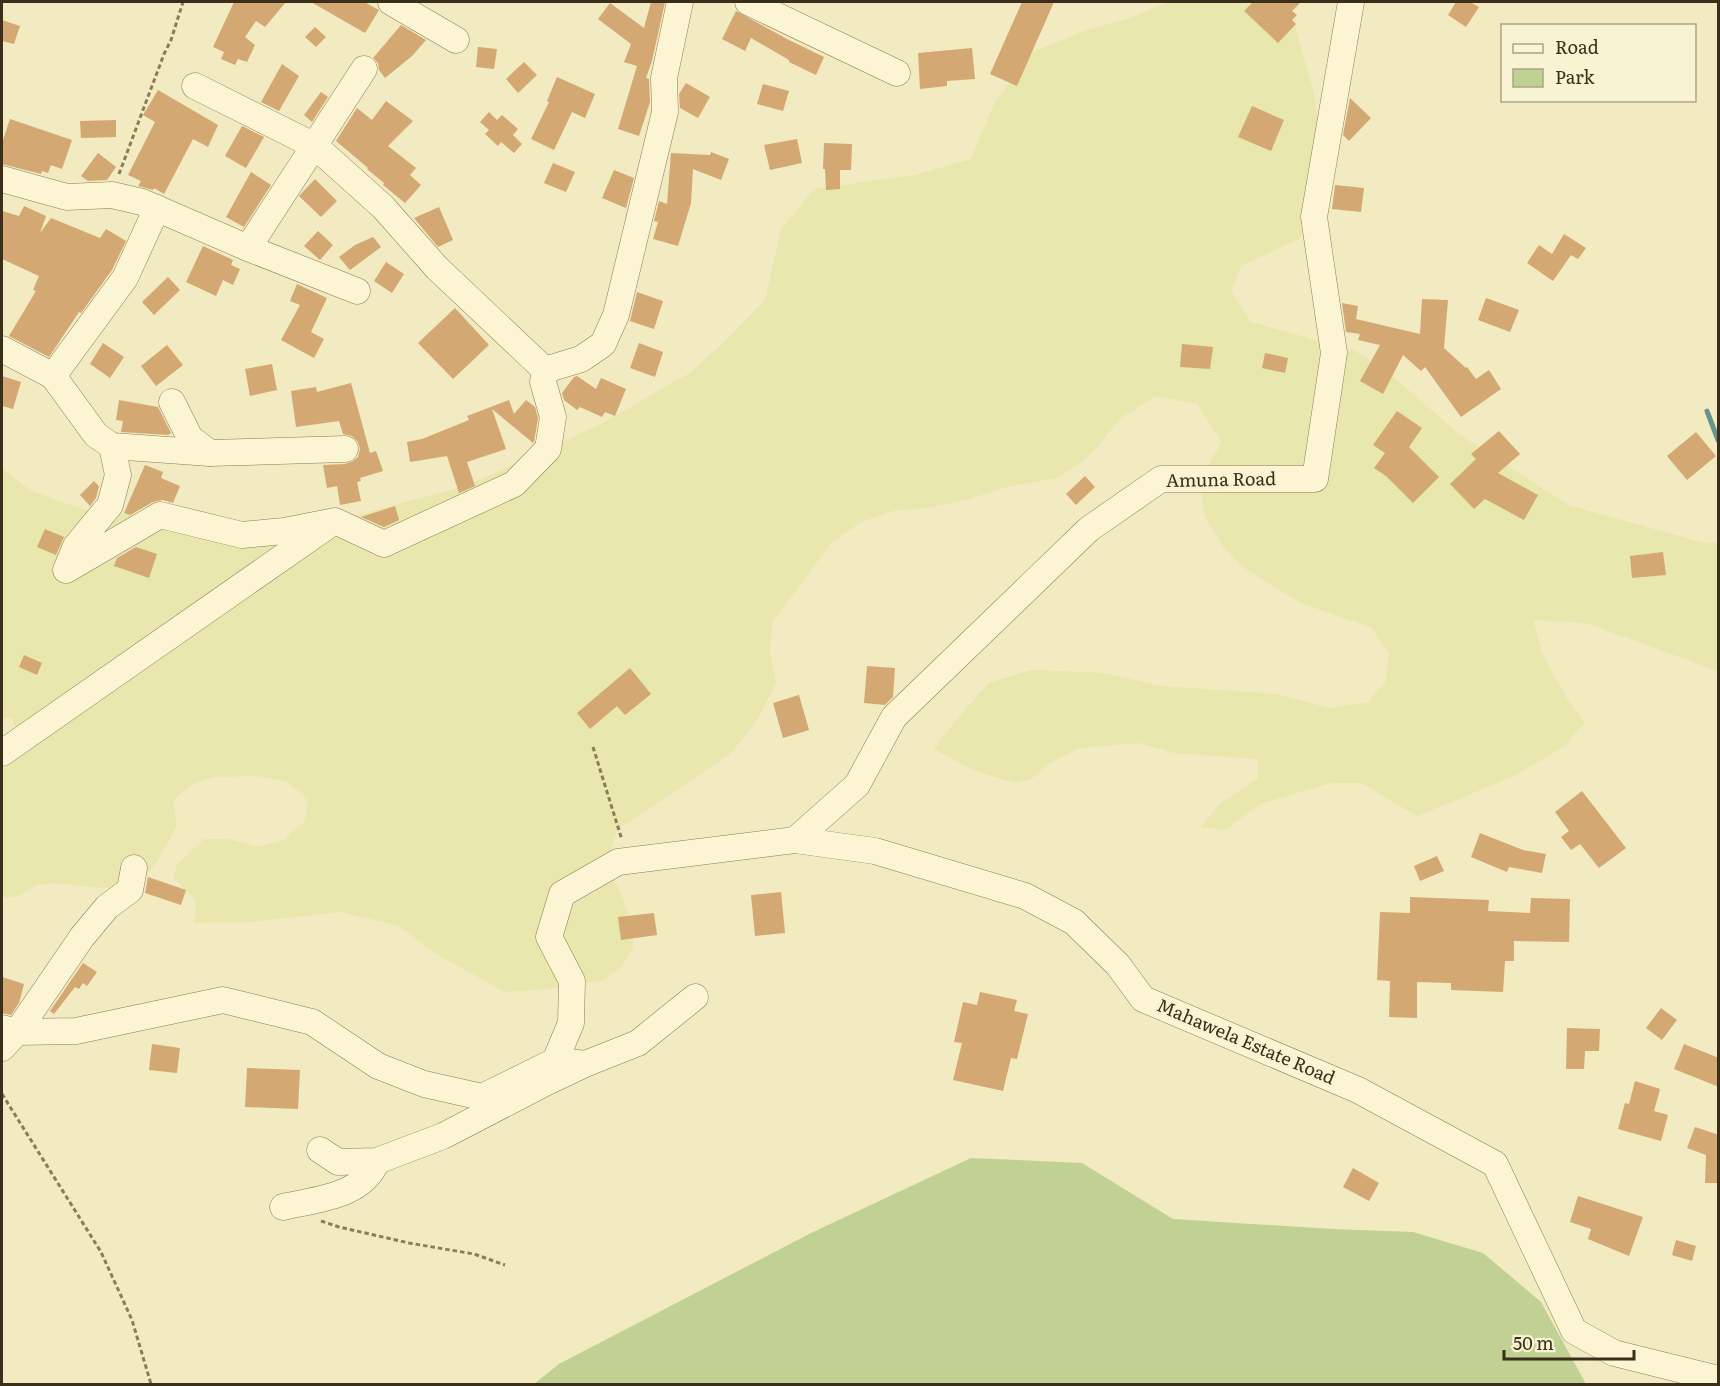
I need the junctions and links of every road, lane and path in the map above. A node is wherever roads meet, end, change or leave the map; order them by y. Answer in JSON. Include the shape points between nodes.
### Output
{"nodes":[{"id":1,"x":183,"y":2,"type":"edge"},
{"id":2,"x":391,"y":2,"type":"edge"},
{"id":3,"x":680,"y":2,"type":"edge"},
{"id":4,"x":748,"y":2,"type":"edge"},
{"id":5,"x":1351,"y":2,"type":"edge"},
{"id":6,"x":456,"y":40,"type":"dead end"},
{"id":7,"x":364,"y":69,"type":"dead end"},
{"id":8,"x":897,"y":73,"type":"dead end"},
{"id":9,"x":195,"y":86,"type":"dead end"},
{"id":10,"x":315,"y":146,"type":"junction"},
{"id":11,"x":2,"y":179,"type":"edge"},
{"id":12,"x":112,"y":195,"type":"junction"},
{"id":13,"x":157,"y":208,"type":"junction"},
{"id":14,"x":248,"y":248,"type":"junction"},
{"id":15,"x":357,"y":291,"type":"dead end"},
{"id":16,"x":2,"y":349,"type":"edge"},
{"id":17,"x":546,"y":370,"type":"junction"},
{"id":18,"x":53,"y":376,"type":"junction"},
{"id":19,"x":172,"y":402,"type":"dead end"},
{"id":20,"x":112,"y":446,"type":"junction"},
{"id":21,"x":345,"y":450,"type":"dead end"},
{"id":22,"x":210,"y":453,"type":"junction"},
{"id":23,"x":335,"y":521,"type":"junction"},
{"id":24,"x":593,"y":747,"type":"dead end"},
{"id":25,"x":2,"y":753,"type":"edge"},
{"id":26,"x":795,"y":840,"type":"junction"},
{"id":27,"x":628,"y":862,"type":"junction"},
{"id":28,"x":134,"y":868,"type":"dead end"},
{"id":29,"x":695,"y":997,"type":"dead end"},
{"id":30,"x":7,"y":1036,"type":"edge"},
{"id":31,"x":555,"y":1061,"type":"junction"},
{"id":32,"x":585,"y":1064,"type":"junction"},
{"id":33,"x":2,"y":1094,"type":"edge"},
{"id":34,"x":320,"y":1150,"type":"dead end"},
{"id":35,"x":377,"y":1161,"type":"junction"},
{"id":36,"x":283,"y":1207,"type":"dead end"},
{"id":37,"x":320,"y":1221,"type":"dead end"},
{"id":38,"x":505,"y":1265,"type":"dead end"},
{"id":39,"x":1719,"y":1379,"type":"edge"},
{"id":40,"x":151,"y":1384,"type":"edge"}],
"edges":[{"from":1,"to":12,"type":"path"},
{"from":2,"to":6,"type":"street"},
{"from":3,"to":17,"type":"street","via":[[664,78],[665,112],[616,315],[603,344],[581,359]]},
{"from":4,"to":8,"type":"street"},
{"from":5,"to":26,"type":"street","name":"Amuna Road","via":[[1314,217],[1334,353],[1316,479],[1161,479],[1134,497],[1089,529],[894,717],[857,785]]},
{"from":7,"to":10,"type":"street"},
{"from":9,"to":10,"type":"street"},
{"from":10,"to":14,"type":"street"},
{"from":10,"to":17,"type":"street","via":[[383,207],[437,268]]},
{"from":11,"to":12,"type":"street","via":[[67,197]]},
{"from":12,"to":13,"type":"street"},
{"from":13,"to":14,"type":"street"},
{"from":13,"to":18,"type":"street","via":[[125,278]]},
{"from":14,"to":15,"type":"street"},
{"from":16,"to":18,"type":"street"},
{"from":17,"to":23,"type":"street","via":[[543,382],[553,417],[548,449],[514,484],[384,544]]},
{"from":18,"to":20,"type":"street","via":[[96,435]]},
{"from":19,"to":22,"type":"street","via":[[190,438]]},
{"from":20,"to":22,"type":"street"},
{"from":20,"to":23,"type":"street","via":[[118,476],[110,505],[76,546],[66,570],[160,515],[242,535]]},
{"from":21,"to":22,"type":"street"},
{"from":23,"to":25,"type":"street"},
{"from":24,"to":27,"type":"path"},
{"from":26,"to":27,"type":"street","name":"Mahawela Estate Road"},
{"from":26,"to":39,"type":"street","name":"Mahawela Estate Road","via":[[875,851],[1025,896],[1074,922],[1118,965],[1143,999],[1358,1090],[1495,1164],[1574,1331],[1614,1353]]},
{"from":27,"to":31,"type":"street","name":"Mahawela Estate Road","via":[[618,862],[562,894],[549,937],[572,981],[572,1023]]},
{"from":28,"to":30,"type":"street","via":[[130,890],[107,907]]},
{"from":29,"to":32,"type":"street","via":[[638,1043]]},
{"from":30,"to":31,"type":"street","via":[[76,1031],[223,1000],[312,1022],[378,1066],[424,1084],[482,1097]]},
{"from":31,"to":32,"type":"street"},
{"from":32,"to":35,"type":"street","via":[[443,1136]]},
{"from":33,"to":40,"type":"path","via":[[101,1252],[132,1320]]},
{"from":34,"to":35,"type":"street","via":[[338,1162]]},
{"from":35,"to":36,"type":"street","via":[[372,1173],[351,1191]]},
{"from":37,"to":38,"type":"path","via":[[474,1254]]}]}
